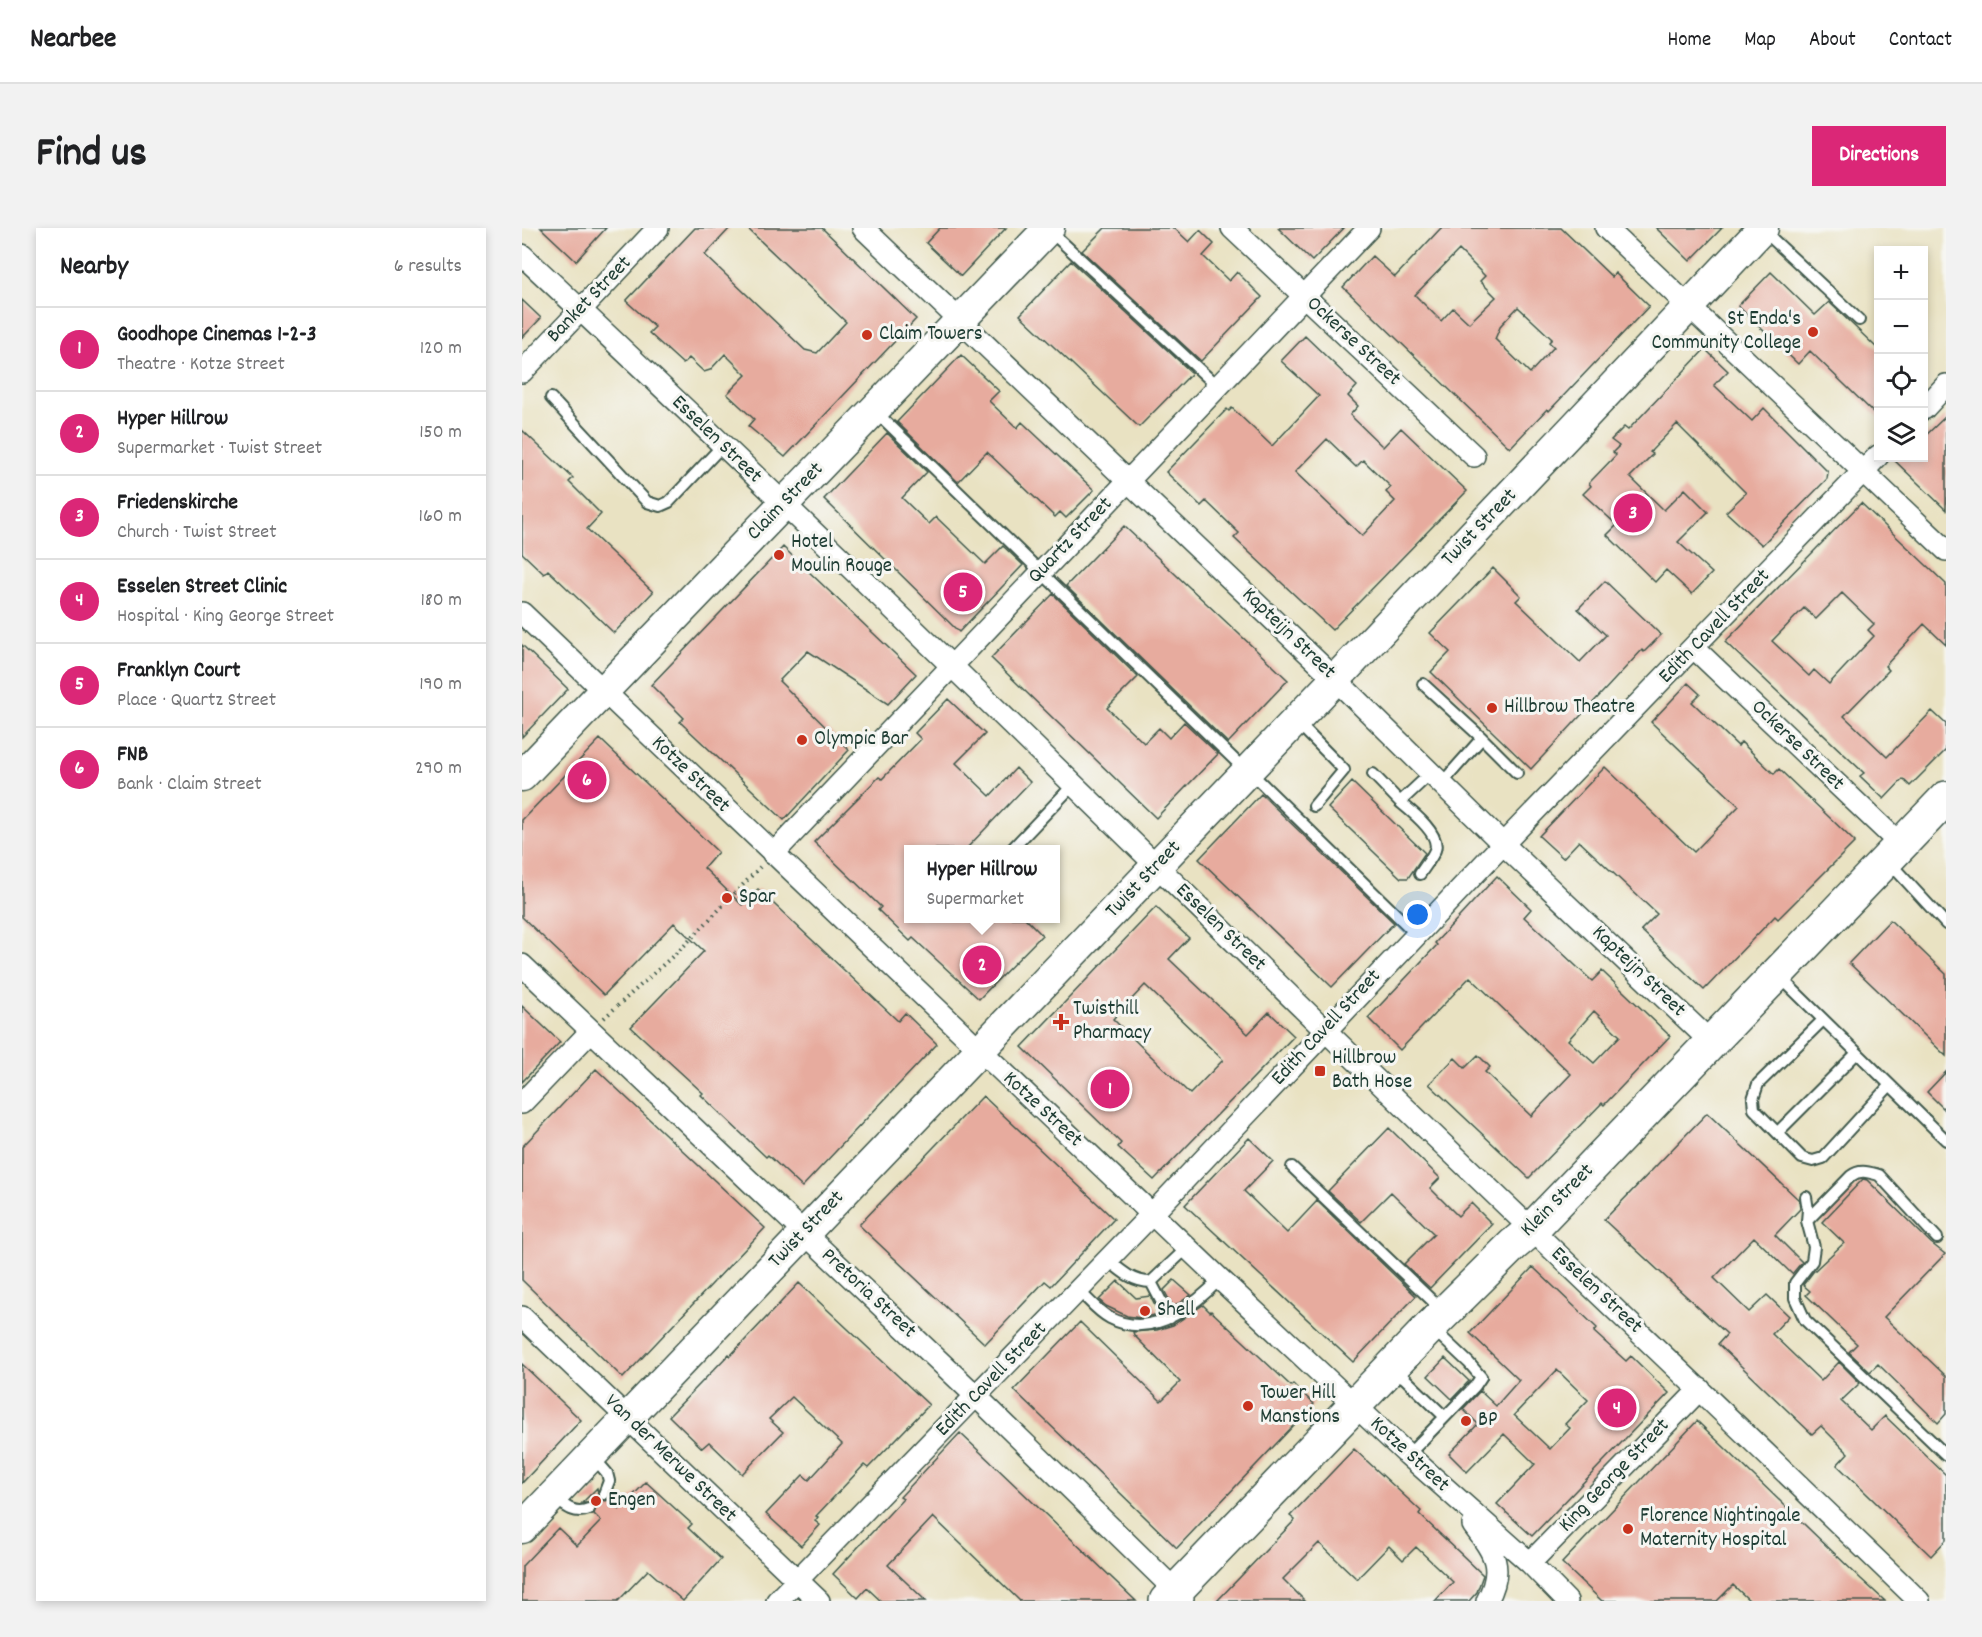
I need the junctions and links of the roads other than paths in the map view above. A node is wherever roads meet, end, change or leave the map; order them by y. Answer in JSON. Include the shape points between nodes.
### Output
{"nodes":[{"id":1,"x":658,"y":228,"type":"edge"},
{"id":2,"x":863,"y":228,"type":"edge"},
{"id":3,"x":1232,"y":228,"type":"edge"},
{"id":4,"x":1369,"y":228,"type":"edge"},
{"id":5,"x":1606,"y":228,"type":"edge"},
{"id":6,"x":1763,"y":228,"type":"edge"},
{"id":7,"x":1048,"y":229,"type":"edge"},
{"id":8,"x":522,"y":255,"type":"edge"},
{"id":9,"x":1304,"y":296,"type":"junction"},
{"id":10,"x":1690,"y":306,"type":"junction"},
{"id":11,"x":580,"y":309,"type":"junction"},
{"id":12,"x":1859,"y":320,"type":"dead end"},
{"id":13,"x":961,"y":321,"type":"junction"},
{"id":14,"x":522,"y":372,"type":"edge"},
{"id":15,"x":1946,"y":386,"type":"edge"},
{"id":16,"x":1218,"y":387,"type":"junction"},
{"id":17,"x":551,"y":398,"type":"dead end"},
{"id":18,"x":1924,"y":408,"type":"edge"},
{"id":19,"x":874,"y":411,"type":"junction"},
{"id":20,"x":722,"y":446,"type":"junction"},
{"id":21,"x":1474,"y":456,"type":"dead end"},
{"id":22,"x":1874,"y":460,"type":"edge"},
{"id":23,"x":1864,"y":471,"type":"junction"},
{"id":24,"x":1128,"y":481,"type":"junction"},
{"id":25,"x":784,"y":504,"type":"junction"},
{"id":26,"x":1946,"y":550,"type":"edge"},
{"id":27,"x":1040,"y":573,"type":"junction"},
{"id":28,"x":522,"y":613,"type":"edge"},
{"id":29,"x":1694,"y":648,"type":"junction"},
{"id":30,"x":951,"y":666,"type":"junction"},
{"id":31,"x":1335,"y":679,"type":"junction"},
{"id":32,"x":1423,"y":684,"type":"dead end"},
{"id":33,"x":603,"y":691,"type":"junction"},
{"id":34,"x":1296,"y":721,"type":"junction"},
{"id":35,"x":1482,"y":738,"type":"junction"},
{"id":36,"x":1248,"y":771,"type":"junction"},
{"id":37,"x":1517,"y":773,"type":"dead end"},
{"id":38,"x":1373,"y":774,"type":"dead end"},
{"id":39,"x":522,"y":776,"type":"edge"},
{"id":40,"x":1436,"y":778,"type":"junction"},
{"id":41,"x":1073,"y":784,"type":"junction"},
{"id":42,"x":1946,"y":798,"type":"edge"},
{"id":43,"x":1400,"y":802,"type":"junction"},
{"id":44,"x":1314,"y":806,"type":"dead end"},
{"id":45,"x":1503,"y":844,"type":"junction"},
{"id":46,"x":1015,"y":845,"type":"edge"},
{"id":47,"x":1893,"y":852,"type":"junction"},
{"id":48,"x":773,"y":854,"type":"junction"},
{"id":49,"x":1157,"y":867,"type":"junction"},
{"id":50,"x":1420,"y":874,"type":"dead end"},
{"id":51,"x":1946,"y":924,"type":"edge"},
{"id":52,"x":1416,"y":934,"type":"junction"},
{"id":53,"x":522,"y":965,"type":"edge"},
{"id":54,"x":1776,"y":974,"type":"junction"},
{"id":55,"x":1823,"y":1020,"type":"junction"},
{"id":56,"x":1325,"y":1030,"type":"junction"},
{"id":57,"x":591,"y":1031,"type":"junction"},
{"id":58,"x":1711,"y":1042,"type":"junction"},
{"id":59,"x":980,"y":1051,"type":"junction"},
{"id":60,"x":1857,"y":1053,"type":"junction"},
{"id":61,"x":1890,"y":1085,"type":"junction"},
{"id":62,"x":522,"y":1103,"type":"edge"},
{"id":63,"x":1778,"y":1132,"type":"junction"},
{"id":64,"x":1946,"y":1140,"type":"edge"},
{"id":65,"x":1292,"y":1167,"type":"dead end"},
{"id":66,"x":1806,"y":1197,"type":"dead end"},
{"id":67,"x":1152,"y":1214,"type":"junction"},
{"id":68,"x":1807,"y":1221,"type":"junction"},
{"id":69,"x":1531,"y":1230,"type":"junction"},
{"id":70,"x":804,"y":1233,"type":"junction"},
{"id":71,"x":1937,"y":1238,"type":"dead end"},
{"id":72,"x":1187,"y":1248,"type":"junction"},
{"id":73,"x":1108,"y":1260,"type":"junction"},
{"id":74,"x":1220,"y":1279,"type":"junction"},
{"id":75,"x":1151,"y":1282,"type":"junction"},
{"id":76,"x":1078,"y":1290,"type":"junction"},
{"id":77,"x":522,"y":1317,"type":"edge"},
{"id":78,"x":1170,"y":1318,"type":"junction"},
{"id":79,"x":1438,"y":1320,"type":"junction"},
{"id":80,"x":1393,"y":1367,"type":"junction"},
{"id":81,"x":1701,"y":1389,"type":"junction"},
{"id":82,"x":976,"y":1395,"type":"junction"},
{"id":83,"x":1355,"y":1406,"type":"junction"},
{"id":84,"x":1445,"y":1417,"type":"junction"},
{"id":85,"x":628,"y":1418,"type":"junction"},
{"id":86,"x":592,"y":1455,"type":"junction"},
{"id":87,"x":1407,"y":1455,"type":"junction"},
{"id":88,"x":1946,"y":1455,"type":"edge"},
{"id":89,"x":1449,"y":1493,"type":"junction"},
{"id":90,"x":604,"y":1494,"type":"dead end"},
{"id":91,"x":552,"y":1496,"type":"junction"},
{"id":92,"x":589,"y":1509,"type":"dead end"},
{"id":93,"x":522,"y":1528,"type":"edge"},
{"id":94,"x":1530,"y":1563,"type":"junction"},
{"id":95,"x":797,"y":1580,"type":"junction"},
{"id":96,"x":1176,"y":1598,"type":"edge"},
{"id":97,"x":777,"y":1601,"type":"edge"},
{"id":98,"x":819,"y":1601,"type":"edge"},
{"id":99,"x":1487,"y":1601,"type":"edge"},
{"id":100,"x":1567,"y":1601,"type":"edge"},
{"id":101,"x":1919,"y":1601,"type":"edge"}],
"edges":[{"from":1,"to":11,"type":"street","name":"Banket Street"},
{"from":2,"to":13,"type":"street","name":"Kapteijn Street"},
{"from":3,"to":9,"type":"street","name":"Ockerse Street"},
{"from":4,"to":9,"type":"street","name":"Quartz Street"},
{"from":5,"to":10,"type":"street"},
{"from":6,"to":10,"type":"street","name":"Twist Street"},
{"from":6,"to":12,"type":"lane"},
{"from":7,"to":13,"type":"street","name":"Claim Street"},
{"from":7,"to":16,"type":"lane"},
{"from":8,"to":11,"type":"street","name":"Esselen Street"},
{"from":9,"to":16,"type":"street","name":"Quartz Street"},
{"from":9,"to":21,"type":"street","name":"Ockerse Street"},
{"from":10,"to":23,"type":"street"},
{"from":10,"to":31,"type":"street","name":"Twist Street"},
{"from":11,"to":14,"type":"street","name":"Banket Street"},
{"from":11,"to":20,"type":"street","name":"Esselen Street"},
{"from":13,"to":19,"type":"street","name":"Claim Street"},
{"from":13,"to":24,"type":"street","name":"Kapteijn Street"},
{"from":15,"to":18,"type":"street"},
{"from":16,"to":24,"type":"street","name":"Quartz Street"},
{"from":17,"to":20,"type":"lane","via":[[647,502],[660,506],[669,502]]},
{"from":19,"to":25,"type":"street","name":"Claim Street"},
{"from":19,"to":27,"type":"lane"},
{"from":20,"to":25,"type":"street","name":"Esselen Street"},
{"from":22,"to":23,"type":"street","name":"Edith Cavell Street"},
{"from":23,"to":26,"type":"street"},
{"from":23,"to":29,"type":"street","name":"Edith Cavell Street"},
{"from":24,"to":27,"type":"street","name":"Quartz Street"},
{"from":24,"to":31,"type":"street","name":"Kapteijn Street"},
{"from":25,"to":30,"type":"street","name":"Esselen Street"},
{"from":25,"to":33,"type":"street","name":"Claim Street"},
{"from":27,"to":30,"type":"street","name":"Quartz Street"},
{"from":27,"to":36,"type":"lane"},
{"from":28,"to":33,"type":"street","name":"Kotze Street"},
{"from":29,"to":45,"type":"street","name":"Edith Cavell Street"},
{"from":29,"to":47,"type":"street","name":"Ockerse Street"},
{"from":30,"to":41,"type":"street","name":"Esselen Street"},
{"from":30,"to":48,"type":"street","name":"Quartz Street"},
{"from":31,"to":34,"type":"street","name":"Twist Street"},
{"from":31,"to":40,"type":"street","name":"Kapteijn Street"},
{"from":32,"to":35,"type":"lane"},
{"from":33,"to":39,"type":"street","name":"Claim Street"},
{"from":33,"to":48,"type":"street","name":"Kotze Street"},
{"from":34,"to":36,"type":"street","name":"Twist Street"},
{"from":34,"to":44,"type":"lane","via":[[1344,770]]},
{"from":35,"to":37,"type":"lane"},
{"from":35,"to":40,"type":"lane"},
{"from":36,"to":49,"type":"street","name":"Twist Street"},
{"from":36,"to":52,"type":"lane"},
{"from":38,"to":43,"type":"lane"},
{"from":40,"to":43,"type":"lane"},
{"from":40,"to":45,"type":"street","name":"Kapteijn Street"},
{"from":41,"to":46,"type":"lane"},
{"from":41,"to":49,"type":"street","name":"Esselen Street"},
{"from":42,"to":47,"type":"main road","name":"Klein Street"},
{"from":43,"to":50,"type":"lane","via":[[1436,839],[1437,848]]},
{"from":45,"to":52,"type":"street","name":"Edith Cavell Street"},
{"from":45,"to":58,"type":"street","name":"Kapteijn Street"},
{"from":47,"to":51,"type":"lane"},
{"from":47,"to":54,"type":"main road","name":"Klein Street"},
{"from":48,"to":59,"type":"street","name":"Kotze Street"},
{"from":49,"to":56,"type":"street","name":"Esselen Street"},
{"from":49,"to":59,"type":"street","name":"Twist Street"},
{"from":52,"to":56,"type":"street","name":"Edith Cavell Street"},
{"from":53,"to":57,"type":"street","name":"Pretoria Street"},
{"from":54,"to":55,"type":"lane"},
{"from":54,"to":58,"type":"main road","name":"Klein Street"},
{"from":55,"to":60,"type":"lane"},
{"from":55,"to":63,"type":"lane","via":[[1758,1084],[1754,1109]]},
{"from":56,"to":67,"type":"street","name":"Edith Cavell Street"},
{"from":56,"to":69,"type":"street","name":"Esselen Street"},
{"from":57,"to":62,"type":"street"},
{"from":57,"to":70,"type":"street","name":"Pretoria Street"},
{"from":58,"to":69,"type":"main road","name":"Klein Street"},
{"from":59,"to":67,"type":"street","name":"Kotze Street"},
{"from":59,"to":70,"type":"street","name":"Twist Street"},
{"from":60,"to":61,"type":"lane"},
{"from":60,"to":63,"type":"lane"},
{"from":61,"to":63,"type":"lane","via":[[1823,1158],[1802,1158]]},
{"from":61,"to":64,"type":"lane"},
{"from":65,"to":79,"type":"lane"},
{"from":66,"to":68,"type":"lane"},
{"from":67,"to":72,"type":"street","name":"Kotze Street"},
{"from":67,"to":73,"type":"street","name":"Edith Cavell Street"},
{"from":68,"to":71,"type":"lane","via":[[1851,1176],[1866,1171],[1879,1175]]},
{"from":68,"to":88,"type":"lane","via":[[1814,1247],[1812,1262],[1795,1284],[1795,1298],[1805,1320]]},
{"from":69,"to":79,"type":"main road","name":"Klein Street"},
{"from":69,"to":81,"type":"street","name":"Esselen Street"},
{"from":70,"to":82,"type":"street","name":"Pretoria Street"},
{"from":70,"to":85,"type":"street","name":"Twist Street"},
{"from":72,"to":74,"type":"street","name":"Kotze Street"},
{"from":72,"to":75,"type":"lane"},
{"from":73,"to":75,"type":"lane","via":[[1126,1275]]},
{"from":73,"to":76,"type":"street","name":"Edith Cavell Street"},
{"from":74,"to":78,"type":"lane","via":[[1200,1299]]},
{"from":74,"to":83,"type":"street","name":"Kotze Street"},
{"from":75,"to":78,"type":"lane"},
{"from":76,"to":78,"type":"lane","via":[[1109,1318],[1128,1324]]},
{"from":76,"to":82,"type":"street","name":"Edith Cavell Street"},
{"from":77,"to":85,"type":"street","name":"Van der Merwe Street"},
{"from":79,"to":80,"type":"main road","name":"Klein Street"},
{"from":79,"to":84,"type":"lane","via":[[1480,1377]]},
{"from":80,"to":83,"type":"main road","name":"Klein Street"},
{"from":80,"to":84,"type":"lane"},
{"from":81,"to":94,"type":"street","name":"King George Street"},
{"from":81,"to":101,"type":"street","name":"Esselen Street"},
{"from":82,"to":95,"type":"street","name":"Edith Cavell Street"},
{"from":82,"to":96,"type":"street","name":"Pretoria Street"},
{"from":83,"to":87,"type":"street","name":"Kotze Street"},
{"from":83,"to":96,"type":"main road","name":"Klein Street"},
{"from":84,"to":87,"type":"lane"},
{"from":85,"to":86,"type":"street","name":"Twist Street"},
{"from":85,"to":95,"type":"street","name":"Van der Merwe Street"},
{"from":86,"to":90,"type":"lane","via":[[607,1473],[609,1481]]},
{"from":86,"to":91,"type":"street","name":"Twist Street"},
{"from":87,"to":89,"type":"street","name":"Kotze Street"},
{"from":89,"to":94,"type":"street","name":"Kotze Street"},
{"from":89,"to":99,"type":"street","via":[[1495,1560],[1496,1579]]},
{"from":91,"to":92,"type":"lane","via":[[574,1511]]},
{"from":91,"to":93,"type":"street","name":"Twist Street"},
{"from":94,"to":100,"type":"street","name":"Kotze Street"},
{"from":95,"to":97,"type":"street","name":"Edith Cavell Street"},
{"from":95,"to":98,"type":"street","name":"Van der Merwe Street"}]}
